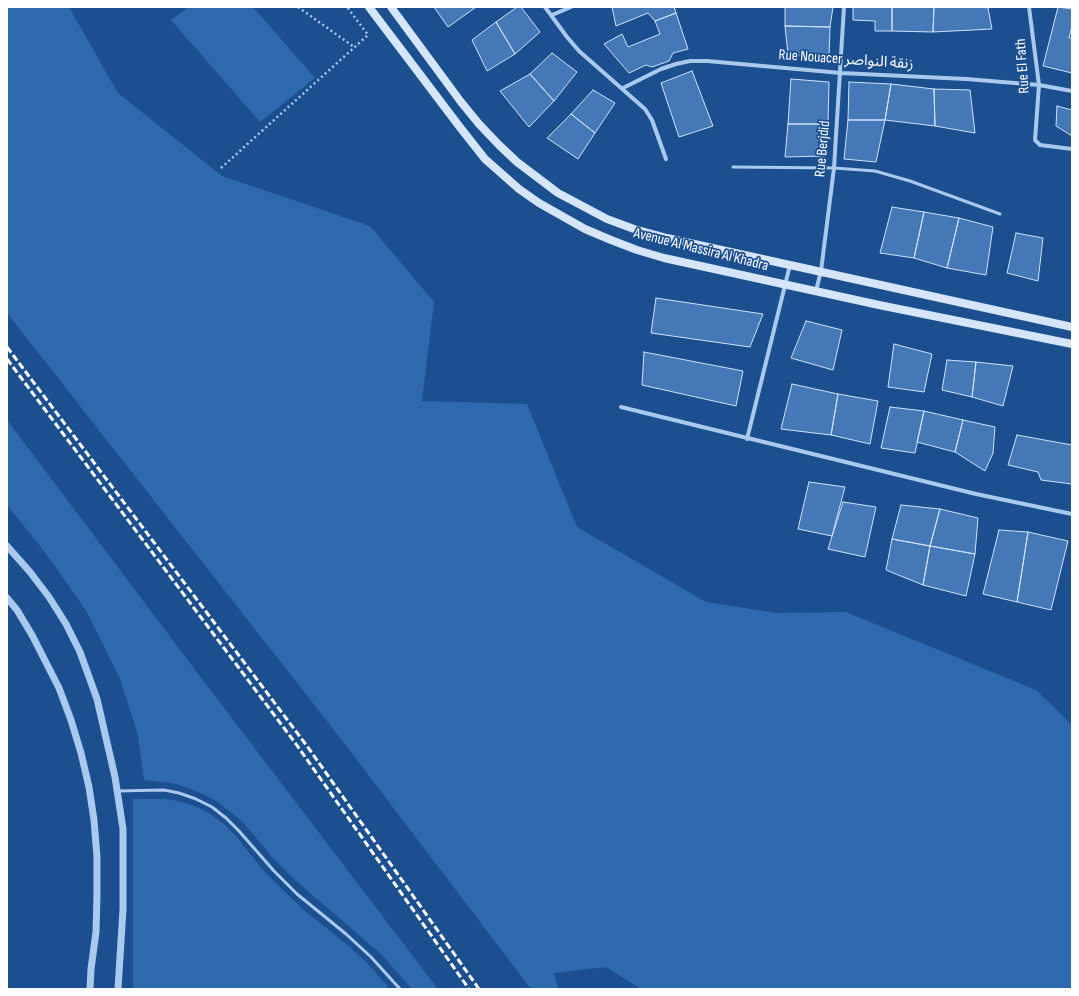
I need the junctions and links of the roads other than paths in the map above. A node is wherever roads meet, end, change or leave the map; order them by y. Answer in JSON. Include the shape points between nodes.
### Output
{"nodes":[{"id":1,"x":369,"y":7,"type":"edge"},
{"id":2,"x":391,"y":7,"type":"edge"},
{"id":3,"x":545,"y":7,"type":"edge"},
{"id":4,"x":571,"y":7,"type":"edge"},
{"id":5,"x":844,"y":7,"type":"edge"},
{"id":6,"x":1030,"y":7,"type":"edge"},
{"id":7,"x":552,"y":16,"type":"junction"},
{"id":8,"x":841,"y":73,"type":"junction"},
{"id":9,"x":1039,"y":85,"type":"junction"},
{"id":10,"x":623,"y":88,"type":"junction"},
{"id":11,"x":1072,"y":92,"type":"edge"},
{"id":12,"x":1072,"y":149,"type":"edge"},
{"id":13,"x":666,"y":159,"type":"dead end"},
{"id":14,"x":733,"y":167,"type":"dead end"},
{"id":15,"x":834,"y":168,"type":"junction"},
{"id":16,"x":1000,"y":214,"type":"dead end"},
{"id":17,"x":790,"y":265,"type":"junction"},
{"id":18,"x":821,"y":271,"type":"junction"},
{"id":19,"x":785,"y":284,"type":"junction"},
{"id":20,"x":816,"y":291,"type":"junction"},
{"id":21,"x":1072,"y":326,"type":"edge"},
{"id":22,"x":1072,"y":344,"type":"edge"},
{"id":23,"x":621,"y":407,"type":"dead end"},
{"id":24,"x":747,"y":439,"type":"junction"},
{"id":25,"x":1072,"y":514,"type":"edge"},
{"id":26,"x":7,"y":546,"type":"edge"},
{"id":27,"x":7,"y":598,"type":"edge"},
{"id":28,"x":118,"y":791,"type":"junction"},
{"id":29,"x":90,"y":989,"type":"edge"},
{"id":30,"x":118,"y":989,"type":"edge"},
{"id":31,"x":400,"y":989,"type":"edge"}],
"edges":[{"from":1,"to":19,"type":"main road","name":"Avenue Al Massira Al Khadra","via":[[481,153],[500,174],[539,203],[585,229],[637,250]]},
{"from":2,"to":17,"type":"main road","name":"Avenue Al Massira Al Khadra","via":[[479,124],[517,162],[558,193],[608,219],[634,229]]},
{"from":3,"to":7,"type":"street"},
{"from":4,"to":7,"type":"street"},
{"from":5,"to":8,"type":"street","name":"Rue Berjdid"},
{"from":6,"to":9,"type":"street","name":"Rue El Fath"},
{"from":7,"to":10,"type":"street","via":[[579,51]]},
{"from":8,"to":9,"type":"street","name":"Rue Nouacer زنقة النواصر"},
{"from":8,"to":10,"type":"street","name":"Rue Nouacer زنقة النواصر","via":[[690,61],[661,69]]},
{"from":8,"to":15,"type":"street","name":"Rue Berjdid"},
{"from":9,"to":11,"type":"street","name":"Rue Nouacer زنقة النواصر"},
{"from":9,"to":12,"type":"street","name":"Rue El Fath","via":[[1035,140],[1040,144]]},
{"from":10,"to":13,"type":"street","via":[[639,102],[652,120]]},
{"from":14,"to":15,"type":"lane"},
{"from":15,"to":16,"type":"lane","via":[[875,171]]},
{"from":15,"to":18,"type":"street","name":"Rue Berjdid"},
{"from":17,"to":18,"type":"main road","name":"Avenue Al Massira Al Khadra"},
{"from":17,"to":19,"type":"street"},
{"from":18,"to":20,"type":"street","name":"Rue Berjdid"},
{"from":18,"to":21,"type":"main road","name":"Avenue Al Massira Al Khadra"},
{"from":19,"to":20,"type":"main road","name":"Avenue Al Massira Al Khadra"},
{"from":19,"to":24,"type":"street"},
{"from":20,"to":22,"type":"main road","name":"Avenue Al Massira Al Khadra"},
{"from":23,"to":24,"type":"street"},
{"from":24,"to":25,"type":"street","via":[[976,494]]},
{"from":26,"to":28,"type":"street","via":[[49,597],[80,652],[97,699]]},
{"from":27,"to":29,"type":"street","via":[[32,635],[59,688],[71,720],[89,787],[97,857],[96,932]]},
{"from":28,"to":30,"type":"street","via":[[123,829],[123,909]]},
{"from":28,"to":31,"type":"lane","via":[[164,790],[196,799],[212,807],[239,831],[297,894],[371,957]]}]}
